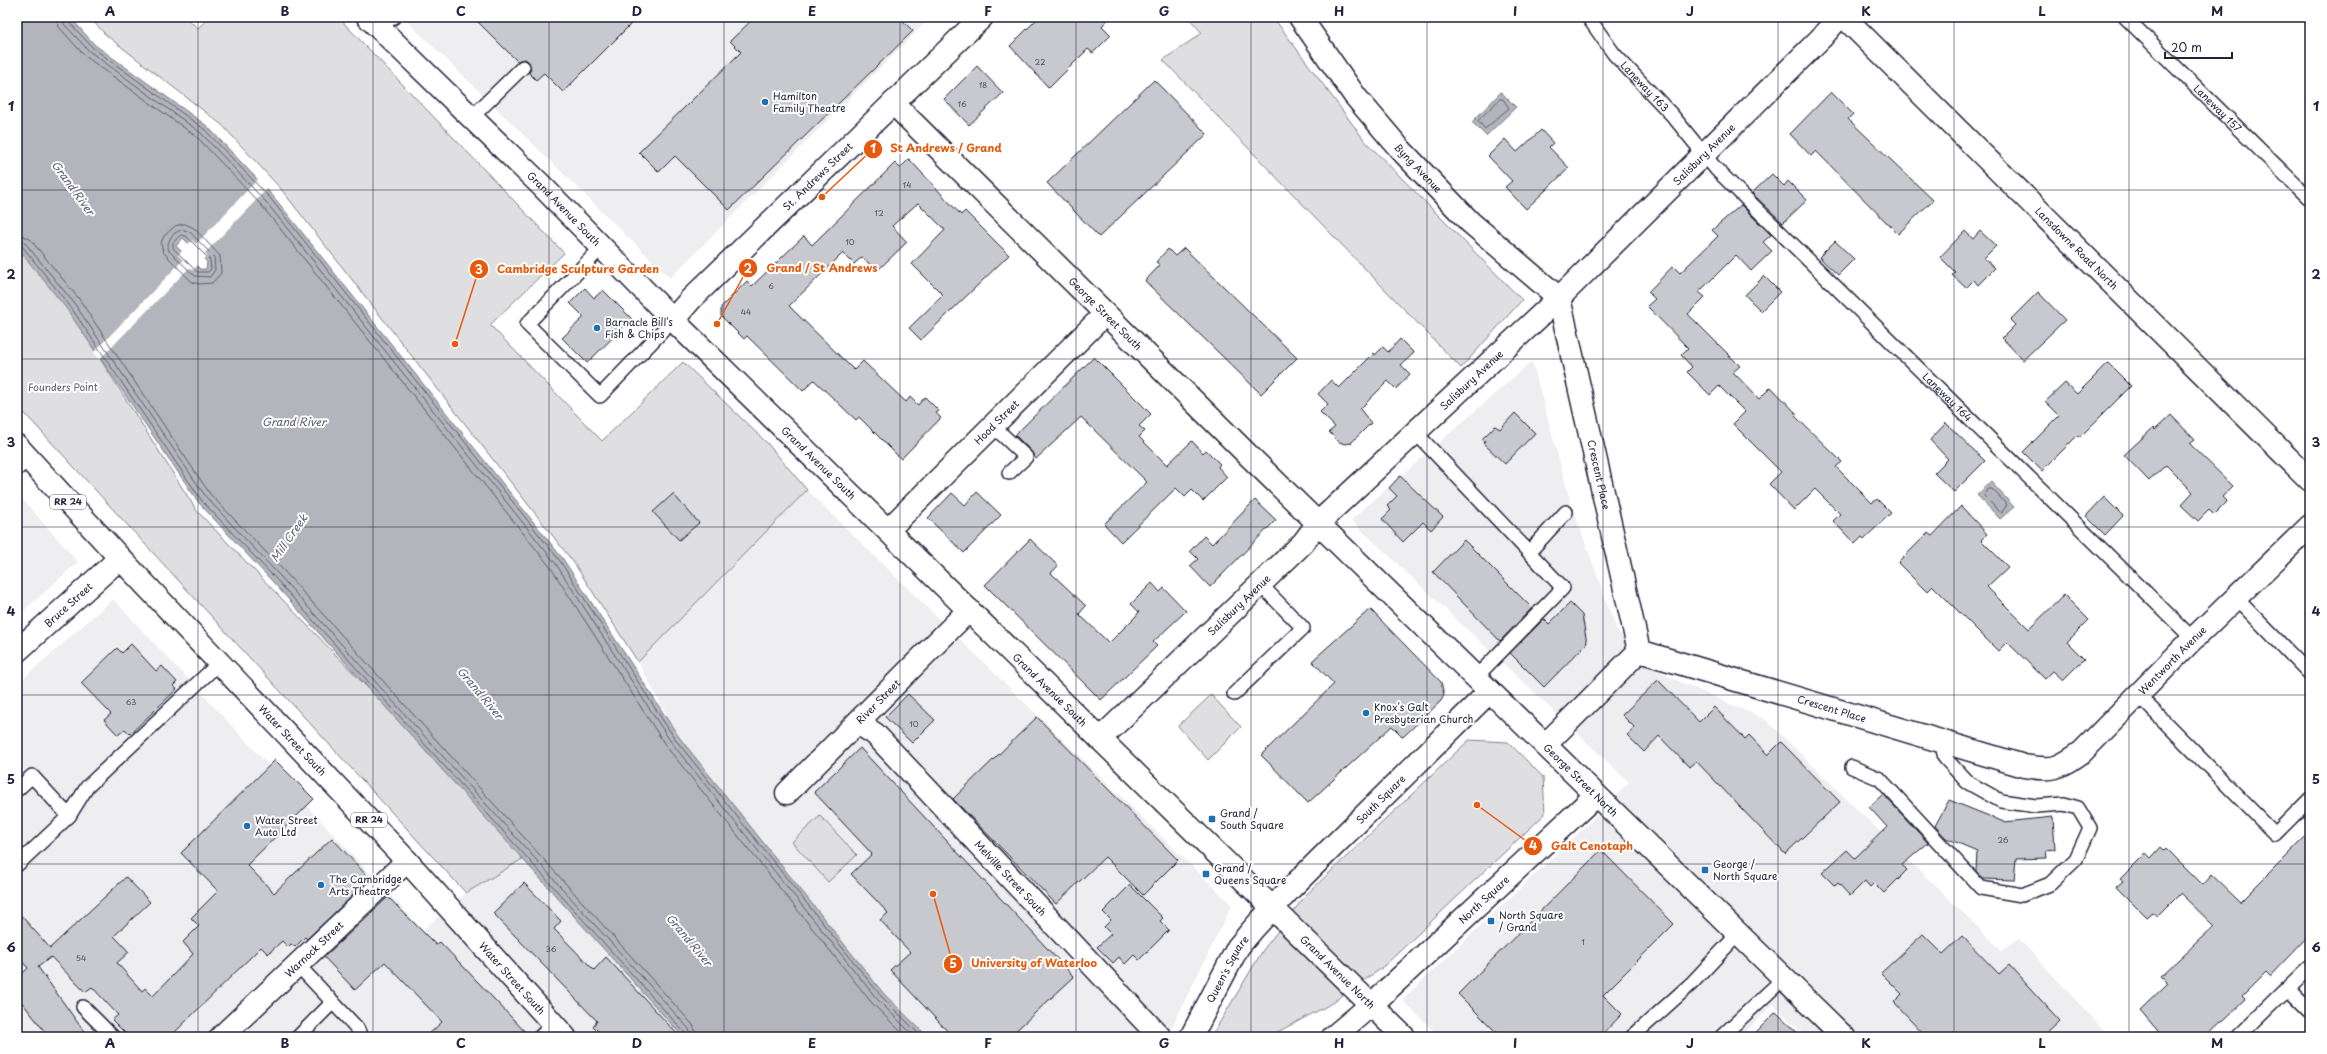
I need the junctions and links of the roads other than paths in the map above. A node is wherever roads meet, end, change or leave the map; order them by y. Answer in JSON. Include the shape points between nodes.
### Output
{"nodes":[{"id":1,"x":982,"y":17,"type":"edge"},
{"id":2,"x":1300,"y":17,"type":"edge"},
{"id":3,"x":1588,"y":17,"type":"edge"},
{"id":4,"x":1839,"y":17,"type":"edge"},
{"id":5,"x":1844,"y":17,"type":"edge"},
{"id":6,"x":2125,"y":17,"type":"edge"},
{"id":7,"x":380,"y":20,"type":"edge"},
{"id":8,"x":523,"y":67,"type":"dead end"},
{"id":9,"x":893,"y":103,"type":"junction"},
{"id":10,"x":472,"y":118,"type":"junction"},
{"id":11,"x":1703,"y":155,"type":"junction"},
{"id":12,"x":2310,"y":199,"type":"edge"},
{"id":13,"x":602,"y":247,"type":"junction"},
{"id":14,"x":1559,"y":298,"type":"junction"},
{"id":15,"x":1106,"y":314,"type":"junction"},
{"id":16,"x":673,"y":320,"type":"junction"},
{"id":17,"x":993,"y":426,"type":"junction"},
{"id":18,"x":1415,"y":432,"type":"junction"},
{"id":19,"x":21,"y":458,"type":"edge"},
{"id":20,"x":1009,"y":473,"type":"dead end"},
{"id":21,"x":2310,"y":480,"type":"edge"},
{"id":22,"x":1566,"y":512,"type":"dead end"},
{"id":23,"x":1318,"y":523,"type":"junction"},
{"id":24,"x":2310,"y":526,"type":"edge"},
{"id":25,"x":888,"y":530,"type":"junction"},
{"id":26,"x":1530,"y":551,"type":"junction"},
{"id":27,"x":120,"y":558,"type":"junction"},
{"id":28,"x":1260,"y":584,"type":"junction"},
{"id":29,"x":2236,"y":598,"type":"junction"},
{"id":30,"x":970,"y":610,"type":"junction"},
{"id":31,"x":2193,"y":639,"type":"junction"},
{"id":32,"x":17,"y":651,"type":"edge"},
{"id":33,"x":1638,"y":651,"type":"junction"},
{"id":34,"x":219,"y":663,"type":"junction"},
{"id":35,"x":2310,"y":674,"type":"edge"},
{"id":36,"x":1483,"y":684,"type":"junction"},
{"id":37,"x":1234,"y":694,"type":"dead end"},
{"id":38,"x":2138,"y":696,"type":"junction"},
{"id":39,"x":858,"y":724,"type":"junction"},
{"id":40,"x":1100,"y":739,"type":"junction"},
{"id":41,"x":1941,"y":741,"type":"junction"},
{"id":42,"x":1545,"y":745,"type":"junction"},
{"id":43,"x":1852,"y":766,"type":"dead end"},
{"id":44,"x":2024,"y":766,"type":"joint"},
{"id":45,"x":17,"y":790,"type":"edge"},
{"id":46,"x":787,"y":793,"type":"dead end"},
{"id":47,"x":1596,"y":794,"type":"junction"},
{"id":48,"x":2310,"y":799,"type":"edge"},
{"id":49,"x":69,"y":816,"type":"junction"},
{"id":50,"x":407,"y":861,"type":"junction"},
{"id":51,"x":17,"y":865,"type":"edge"},
{"id":52,"x":1272,"y":907,"type":"junction"},
{"id":53,"x":1738,"y":934,"type":"junction"},
{"id":54,"x":297,"y":964,"type":"junction"},
{"id":55,"x":2310,"y":966,"type":"edge"},
{"id":56,"x":1784,"y":978,"type":"junction"},
{"id":57,"x":2287,"y":989,"type":"junction"},
{"id":58,"x":333,"y":1002,"type":"junction"},
{"id":59,"x":1370,"y":1005,"type":"junction"},
{"id":60,"x":83,"y":1007,"type":"dead end"},
{"id":61,"x":2310,"y":1012,"type":"edge"},
{"id":62,"x":553,"y":1033,"type":"edge"},
{"id":63,"x":113,"y":1037,"type":"edge"},
{"id":64,"x":221,"y":1037,"type":"edge"},
{"id":65,"x":298,"y":1037,"type":"edge"},
{"id":66,"x":360,"y":1037,"type":"edge"},
{"id":67,"x":1160,"y":1037,"type":"edge"},
{"id":68,"x":1191,"y":1037,"type":"edge"},
{"id":69,"x":1333,"y":1037,"type":"edge"},
{"id":70,"x":1404,"y":1037,"type":"edge"},
{"id":71,"x":1632,"y":1037,"type":"edge"},
{"id":72,"x":1721,"y":1037,"type":"edge"},
{"id":73,"x":1844,"y":1037,"type":"edge"},
{"id":74,"x":2238,"y":1037,"type":"edge"}],
"edges":[{"from":1,"to":9,"type":"street","name":"St. Andrews Street"},
{"from":2,"to":14,"type":"street","name":"Byng Avenue","via":[[1355,96],[1400,149],[1470,222]]},
{"from":3,"to":11,"type":"lane","name":"Laneway 163","via":[[1614,54],[1672,115]]},
{"from":4,"to":11,"type":"street","name":"Salisbury Avenue"},
{"from":5,"to":21,"type":"street","name":"Lansdowne Road North"},
{"from":6,"to":12,"type":"lane","name":"Laneway 157"},
{"from":7,"to":10,"type":"street","name":"Grand Avenue South"},
{"from":8,"to":10,"type":"lane"},
{"from":9,"to":15,"type":"street","name":"George Street South"},
{"from":9,"to":16,"type":"street","name":"St. Andrews Street","via":[[691,299]]},
{"from":10,"to":13,"type":"street","name":"Grand Avenue South"},
{"from":11,"to":14,"type":"street","name":"Salisbury Avenue"},
{"from":11,"to":31,"type":"lane","name":"Laneway 164"},
{"from":13,"to":16,"type":"street","name":"Grand Avenue South"},
{"from":13,"to":16,"type":"lane","via":[[526,324],[600,396]]},
{"from":14,"to":18,"type":"street","name":"Salisbury Avenue"},
{"from":14,"to":33,"type":"street","name":"Crescent Place"},
{"from":15,"to":17,"type":"street","name":"Hood Street"},
{"from":15,"to":23,"type":"street","name":"George Street South"},
{"from":16,"to":25,"type":"street","name":"Grand Avenue South"},
{"from":17,"to":20,"type":"lane","via":[[1026,457]]},
{"from":17,"to":25,"type":"street","name":"Hood Street"},
{"from":18,"to":23,"type":"street","name":"Salisbury Avenue"},
{"from":18,"to":26,"type":"lane"},
{"from":19,"to":27,"type":"street","name":"Water Street South","number":"RR 24"},
{"from":22,"to":26,"type":"lane"},
{"from":23,"to":28,"type":"street","name":"Salisbury Avenue","via":[[1303,543]]},
{"from":23,"to":36,"type":"street","name":"George Street North"},
{"from":24,"to":29,"type":"street","name":"Wentworth Avenue"},
{"from":25,"to":30,"type":"street","name":"Grand Avenue South"},
{"from":26,"to":36,"type":"lane","via":[[1563,588]]},
{"from":27,"to":32,"type":"street","name":"Bruce Street"},
{"from":27,"to":34,"type":"street","name":"Water Street South","number":"RR 24"},
{"from":28,"to":37,"type":"lane","via":[[1302,628]]},
{"from":28,"to":40,"type":"street","name":"Salisbury Avenue"},
{"from":29,"to":31,"type":"street","name":"Wentworth Avenue"},
{"from":29,"to":35,"type":"lane"},
{"from":30,"to":39,"type":"street","name":"River Street"},
{"from":30,"to":40,"type":"street","name":"Grand Avenue South"},
{"from":31,"to":38,"type":"street","name":"Wentworth Avenue"},
{"from":33,"to":41,"type":"street","name":"Crescent Place"},
{"from":33,"to":42,"type":"street"},
{"from":34,"to":49,"type":"lane","via":[[87,787]]},
{"from":34,"to":50,"type":"street","name":"Water Street South","number":"RR 24"},
{"from":36,"to":42,"type":"street","name":"George Street North"},
{"from":36,"to":52,"type":"street","name":"South Square"},
{"from":38,"to":44,"type":"street","name":"Wentworth Avenue","via":[[2082,752],[2062,765],[2046,770]]},
{"from":38,"to":48,"type":"lane","via":[[2275,834]]},
{"from":39,"to":46,"type":"street","name":"River Street"},
{"from":39,"to":67,"type":"street","name":"Melville Street South","via":[[875,734]]},
{"from":40,"to":52,"type":"street","name":"Grand Avenue South"},
{"from":41,"to":43,"type":"lane","via":[[1945,758],[1967,782],[2001,801],[2036,806],[2064,804],[2078,808],[2090,828],[2076,859],[2050,884],[2022,895],[1981,888],[1880,779]]},
{"from":41,"to":44,"type":"street","name":"Crescent Place"},
{"from":42,"to":47,"type":"street","name":"George Street North"},
{"from":45,"to":49,"type":"lane","via":[[32,776]]},
{"from":47,"to":53,"type":"street","name":"George Street North"},
{"from":47,"to":59,"type":"street","name":"North Square"},
{"from":49,"to":51,"type":"lane"},
{"from":50,"to":54,"type":"street","name":"Warnock Street"},
{"from":50,"to":62,"type":"street","name":"Water Street South","number":"RR 24"},
{"from":52,"to":59,"type":"street","name":"Grand Avenue North"},
{"from":52,"to":68,"type":"street","name":"Queen's Square","via":[[1238,947]]},
{"from":53,"to":56,"type":"street","name":"George Street North"},
{"from":53,"to":71,"type":"lane","via":[[1692,983]]},
{"from":54,"to":58,"type":"lane"},
{"from":54,"to":64,"type":"street","name":"Warnock Street"},
{"from":55,"to":57,"type":"lane"},
{"from":56,"to":72,"type":"lane"},
{"from":56,"to":73,"type":"street","name":"George Street North"},
{"from":57,"to":61,"type":"lane"},
{"from":57,"to":74,"type":"lane"},
{"from":58,"to":65,"type":"lane"},
{"from":58,"to":66,"type":"lane","via":[[357,1028]]},
{"from":59,"to":69,"type":"street"},
{"from":59,"to":70,"type":"street","name":"Grand Avenue North"},
{"from":60,"to":63,"type":"lane"}]}
